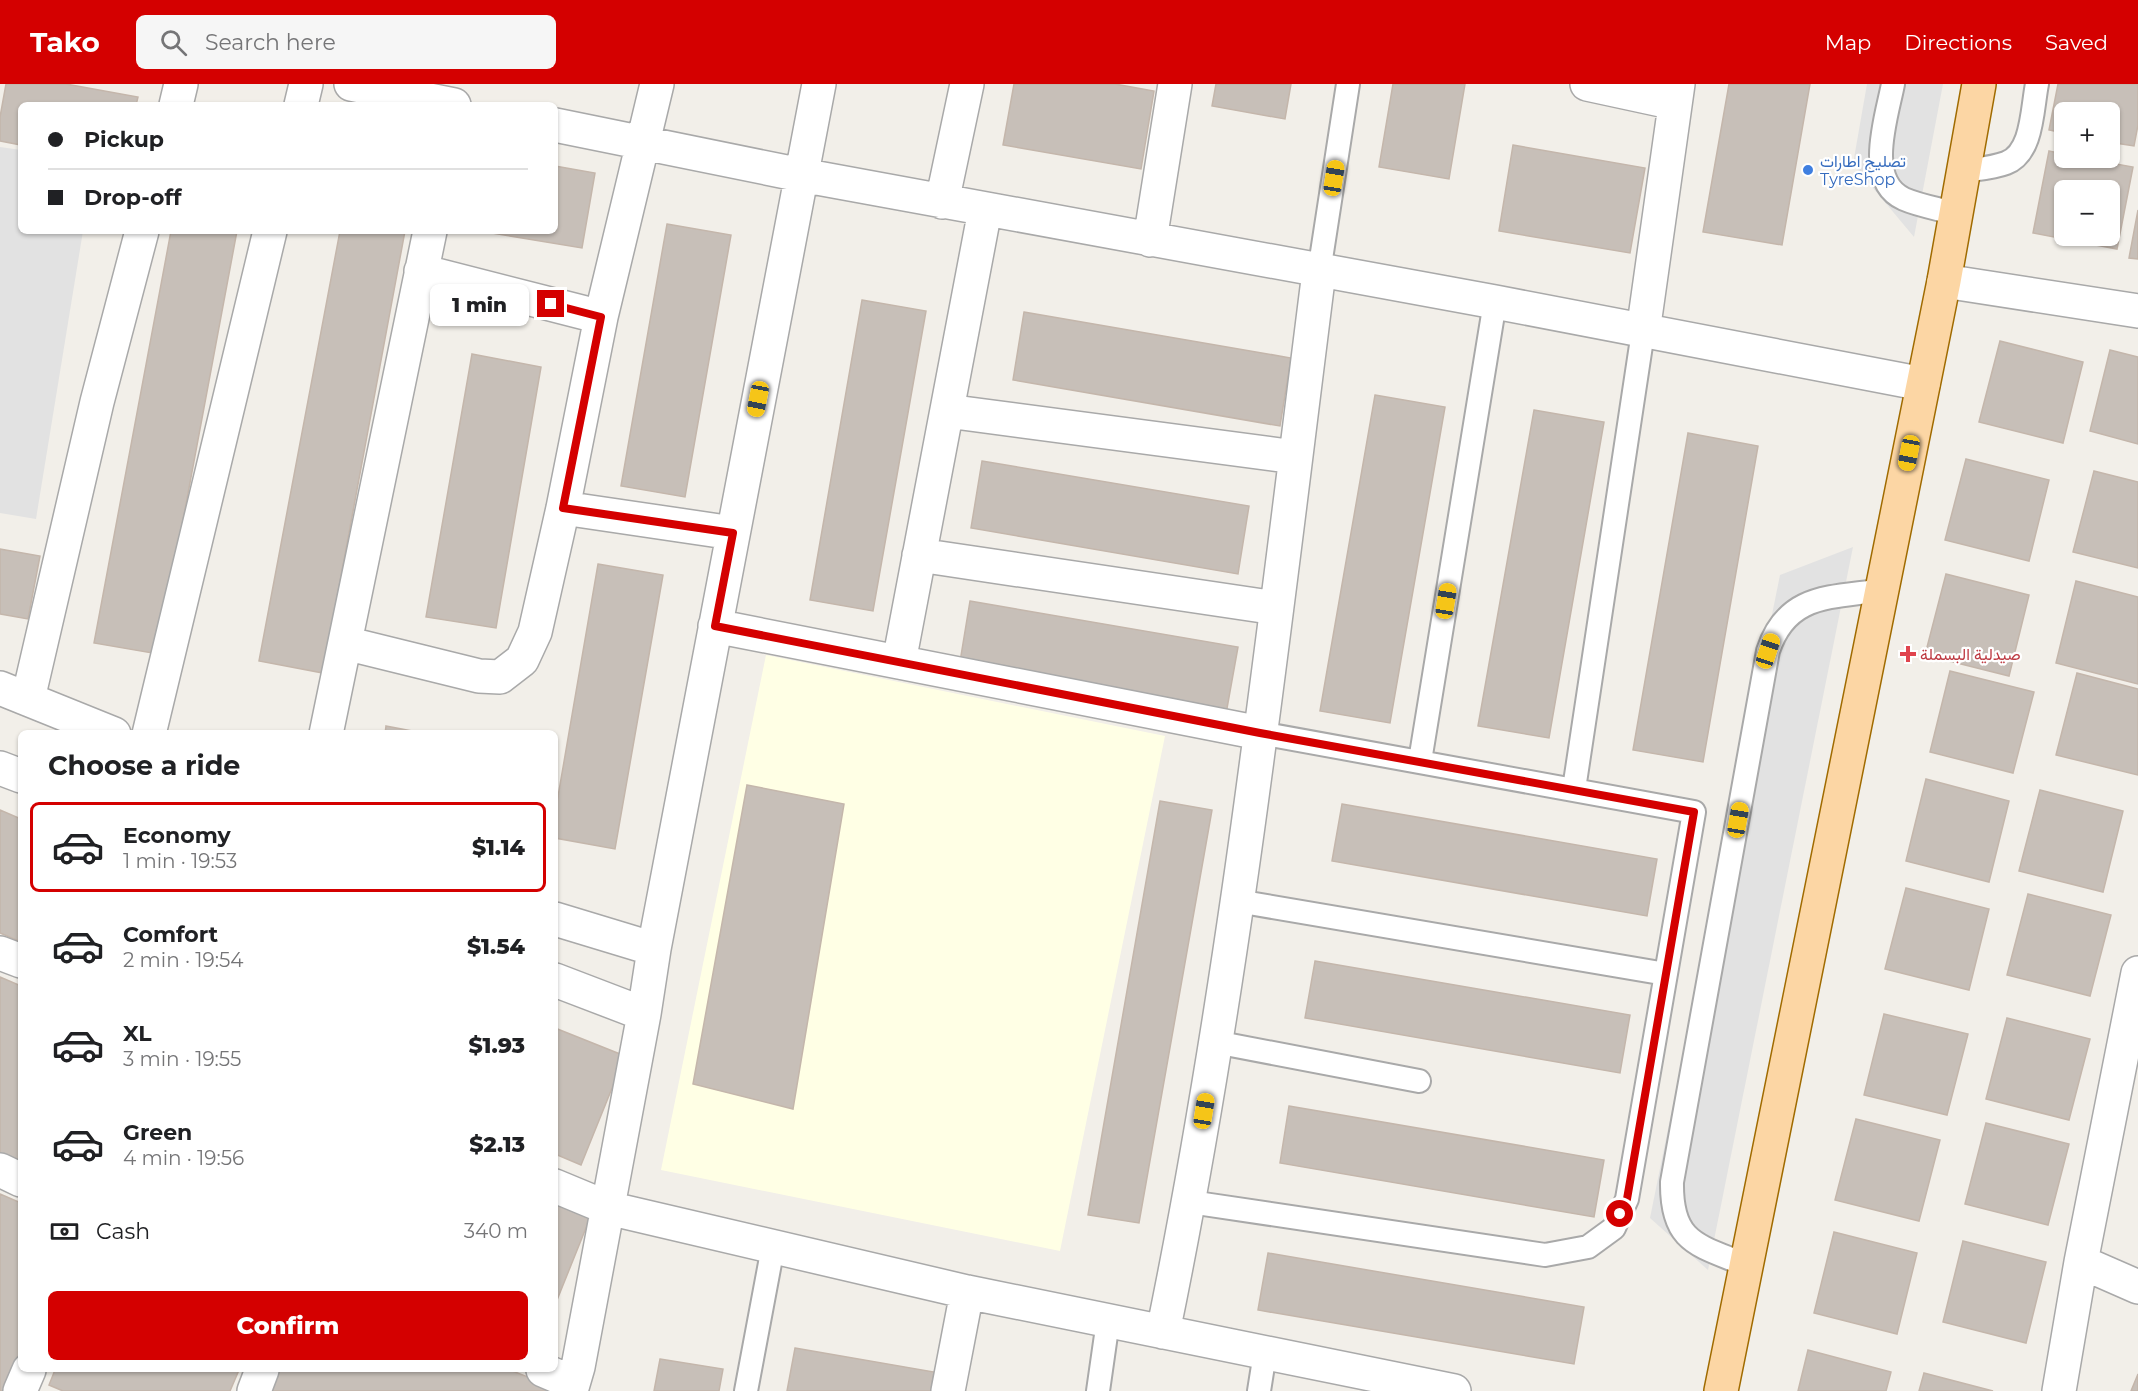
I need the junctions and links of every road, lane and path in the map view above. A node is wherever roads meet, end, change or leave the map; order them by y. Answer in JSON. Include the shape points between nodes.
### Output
{"nodes":[{"id":1,"x":181,"y":84,"type":"edge"},
{"id":2,"x":306,"y":84,"type":"edge"},
{"id":3,"x":351,"y":84,"type":"edge"},
{"id":4,"x":460,"y":84,"type":"edge"},
{"id":5,"x":657,"y":84,"type":"edge"},
{"id":6,"x":819,"y":84,"type":"edge"},
{"id":7,"x":968,"y":84,"type":"edge"},
{"id":8,"x":1175,"y":84,"type":"edge"},
{"id":9,"x":1348,"y":84,"type":"edge"},
{"id":10,"x":1587,"y":84,"type":"edge"},
{"id":11,"x":1893,"y":84,"type":"edge"},
{"id":12,"x":1979,"y":84,"type":"edge"},
{"id":13,"x":2037,"y":84,"type":"edge"},
{"id":14,"x":1676,"y":94,"type":"edge"},
{"id":15,"x":177,"y":102,"type":"edge"},
{"id":16,"x":302,"y":102,"type":"edge"},
{"id":17,"x":440,"y":102,"type":"edge"},
{"id":18,"x":456,"y":102,"type":"edge"},
{"id":19,"x":558,"y":126,"type":"edge"},
{"id":20,"x":644,"y":143,"type":"junction"},
{"id":21,"x":1964,"y":171,"type":"junction"},
{"id":22,"x":801,"y":176,"type":"junction"},
{"id":23,"x":942,"y":202,"type":"junction"},
{"id":24,"x":985,"y":210,"type":"junction"},
{"id":25,"x":1957,"y":214,"type":"junction"},
{"id":26,"x":141,"y":234,"type":"edge"},
{"id":27,"x":269,"y":234,"type":"edge"},
{"id":28,"x":429,"y":234,"type":"edge"},
{"id":29,"x":1149,"y":240,"type":"junction"},
{"id":30,"x":422,"y":271,"type":"junction"},
{"id":31,"x":1319,"y":272,"type":"junction"},
{"id":32,"x":1944,"y":281,"type":"junction"},
{"id":33,"x":1495,"y":302,"type":"junction"},
{"id":34,"x":2138,"y":311,"type":"edge"},
{"id":35,"x":601,"y":317,"type":"junction"},
{"id":36,"x":1643,"y":332,"type":"junction"},
{"id":37,"x":1923,"y":384,"type":"junction"},
{"id":38,"x":947,"y":411,"type":"junction"},
{"id":39,"x":1295,"y":457,"type":"junction"},
{"id":40,"x":563,"y":508,"type":"junction"},
{"id":41,"x":733,"y":533,"type":"junction"},
{"id":42,"x":920,"y":555,"type":"junction"},
{"id":43,"x":1882,"y":590,"type":"junction"},
{"id":44,"x":1276,"y":608,"type":"junction"},
{"id":45,"x":715,"y":626,"type":"junction"},
{"id":46,"x":345,"y":643,"type":"junction"},
{"id":47,"x":899,"y":662,"type":"junction"},
{"id":48,"x":14,"y":694,"type":"edge"},
{"id":49,"x":104,"y":730,"type":"edge"},
{"id":50,"x":150,"y":730,"type":"edge"},
{"id":51,"x":327,"y":730,"type":"edge"},
{"id":52,"x":1260,"y":733,"type":"junction"},
{"id":53,"x":1420,"y":761,"type":"junction"},
{"id":54,"x":0,"y":768,"type":"edge"},
{"id":55,"x":18,"y":775,"type":"edge"},
{"id":56,"x":1574,"y":789,"type":"junction"},
{"id":57,"x":1237,"y":901,"type":"junction"},
{"id":58,"x":558,"y":920,"type":"edge"},
{"id":59,"x":654,"y":949,"type":"junction"},
{"id":60,"x":0,"y":953,"type":"edge"},
{"id":61,"x":18,"y":960,"type":"edge"},
{"id":62,"x":2138,"y":973,"type":"edge"},
{"id":63,"x":1666,"y":974,"type":"junction"},
{"id":64,"x":558,"y":981,"type":"edge"},
{"id":65,"x":644,"y":1014,"type":"junction"},
{"id":66,"x":1215,"y":1042,"type":"junction"},
{"id":67,"x":1419,"y":1081,"type":"dead end"},
{"id":68,"x":0,"y":1170,"type":"edge"},
{"id":69,"x":18,"y":1179,"type":"edge"},
{"id":70,"x":558,"y":1187,"type":"edge"},
{"id":71,"x":1190,"y":1202,"type":"junction"},
{"id":72,"x":608,"y":1208,"type":"junction"},
{"id":73,"x":772,"y":1247,"type":"junction"},
{"id":74,"x":2081,"y":1262,"type":"junction"},
{"id":75,"x":1746,"y":1265,"type":"junction"},
{"id":76,"x":2138,"y":1287,"type":"edge"},
{"id":77,"x":967,"y":1292,"type":"junction"},
{"id":78,"x":1108,"y":1321,"type":"junction"},
{"id":79,"x":1163,"y":1332,"type":"junction"},
{"id":80,"x":1265,"y":1353,"type":"junction"},
{"id":81,"x":28,"y":1372,"type":"edge"},
{"id":82,"x":261,"y":1372,"type":"edge"},
{"id":83,"x":546,"y":1372,"type":"edge"},
{"id":84,"x":572,"y":1387,"type":"edge"},
{"id":85,"x":20,"y":1391,"type":"edge"},
{"id":86,"x":254,"y":1391,"type":"edge"},
{"id":87,"x":746,"y":1391,"type":"edge"},
{"id":88,"x":948,"y":1391,"type":"edge"},
{"id":89,"x":1098,"y":1391,"type":"edge"},
{"id":90,"x":1259,"y":1391,"type":"edge"},
{"id":91,"x":1454,"y":1391,"type":"edge"},
{"id":92,"x":1721,"y":1391,"type":"edge"},
{"id":93,"x":2059,"y":1391,"type":"edge"}],
"edges":[{"from":1,"to":15,"type":"street"},
{"from":2,"to":16,"type":"street"},
{"from":3,"to":17,"type":"street"},
{"from":4,"to":18,"type":"street"},
{"from":5,"to":20,"type":"street"},
{"from":6,"to":22,"type":"street"},
{"from":7,"to":23,"type":"street"},
{"from":8,"to":29,"type":"street"},
{"from":9,"to":31,"type":"lane"},
{"from":10,"to":14,"type":"street"},
{"from":11,"to":25,"type":"lane","via":[[1880,152],[1884,178],[1902,198]]},
{"from":12,"to":21,"type":"main road"},
{"from":13,"to":21,"type":"lane","via":[[2028,133],[2018,154],[2007,163]]},
{"from":14,"to":36,"type":"street"},
{"from":19,"to":20,"type":"street"},
{"from":20,"to":22,"type":"street"},
{"from":20,"to":35,"type":"street"},
{"from":21,"to":25,"type":"main road"},
{"from":22,"to":23,"type":"street"},
{"from":22,"to":41,"type":"street"},
{"from":23,"to":24,"type":"street"},
{"from":24,"to":29,"type":"street"},
{"from":24,"to":38,"type":"street"},
{"from":25,"to":32,"type":"main road"},
{"from":26,"to":48,"type":"street"},
{"from":27,"to":50,"type":"street"},
{"from":28,"to":30,"type":"street"},
{"from":29,"to":31,"type":"street"},
{"from":30,"to":35,"type":"street"},
{"from":30,"to":46,"type":"street"},
{"from":31,"to":33,"type":"street"},
{"from":31,"to":39,"type":"street"},
{"from":32,"to":34,"type":"street"},
{"from":32,"to":37,"type":"main road"},
{"from":33,"to":36,"type":"street"},
{"from":33,"to":53,"type":"lane"},
{"from":35,"to":40,"type":"street"},
{"from":36,"to":37,"type":"street"},
{"from":36,"to":56,"type":"lane"},
{"from":37,"to":43,"type":"main road"},
{"from":38,"to":39,"type":"street"},
{"from":38,"to":42,"type":"street"},
{"from":39,"to":44,"type":"street"},
{"from":40,"to":41,"type":"street"},
{"from":40,"to":46,"type":"street","via":[[535,632],[522,660],[500,677],[479,676]]},
{"from":41,"to":45,"type":"street"},
{"from":42,"to":44,"type":"street"},
{"from":42,"to":47,"type":"street"},
{"from":43,"to":75,"type":"main road"},
{"from":43,"to":75,"type":"lane","via":[[1809,602],[1794,610],[1773,636],[1768,651],[1671,1182],[1675,1215],[1693,1243]]},
{"from":44,"to":52,"type":"street"},
{"from":45,"to":47,"type":"street"},
{"from":45,"to":59,"type":"street"},
{"from":46,"to":51,"type":"street"},
{"from":47,"to":52,"type":"street"},
{"from":48,"to":49,"type":"street"},
{"from":52,"to":53,"type":"lane"},
{"from":52,"to":57,"type":"street"},
{"from":53,"to":56,"type":"lane"},
{"from":54,"to":55,"type":"street"},
{"from":56,"to":63,"type":"lane","via":[[1694,812]]},
{"from":57,"to":63,"type":"lane"},
{"from":57,"to":66,"type":"street"},
{"from":58,"to":59,"type":"street"},
{"from":59,"to":65,"type":"street"},
{"from":60,"to":61,"type":"street"},
{"from":62,"to":74,"type":"street"},
{"from":63,"to":71,"type":"lane","via":[[1627,1199],[1614,1228],[1588,1247],[1545,1255]]},
{"from":64,"to":65,"type":"street"},
{"from":65,"to":72,"type":"street"},
{"from":66,"to":67,"type":"lane"},
{"from":66,"to":71,"type":"street"},
{"from":68,"to":69,"type":"street"},
{"from":70,"to":72,"type":"street"},
{"from":71,"to":79,"type":"street"},
{"from":72,"to":73,"type":"street"},
{"from":72,"to":84,"type":"street"},
{"from":73,"to":77,"type":"street"},
{"from":73,"to":87,"type":"lane"},
{"from":74,"to":76,"type":"street"},
{"from":74,"to":93,"type":"street"},
{"from":75,"to":92,"type":"main road"},
{"from":77,"to":78,"type":"street"},
{"from":77,"to":88,"type":"street"},
{"from":78,"to":79,"type":"street"},
{"from":78,"to":89,"type":"lane"},
{"from":79,"to":80,"type":"street"},
{"from":80,"to":90,"type":"lane"},
{"from":80,"to":91,"type":"street"},
{"from":81,"to":85,"type":"street"},
{"from":82,"to":86,"type":"street"},
{"from":83,"to":84,"type":"street"}]}
